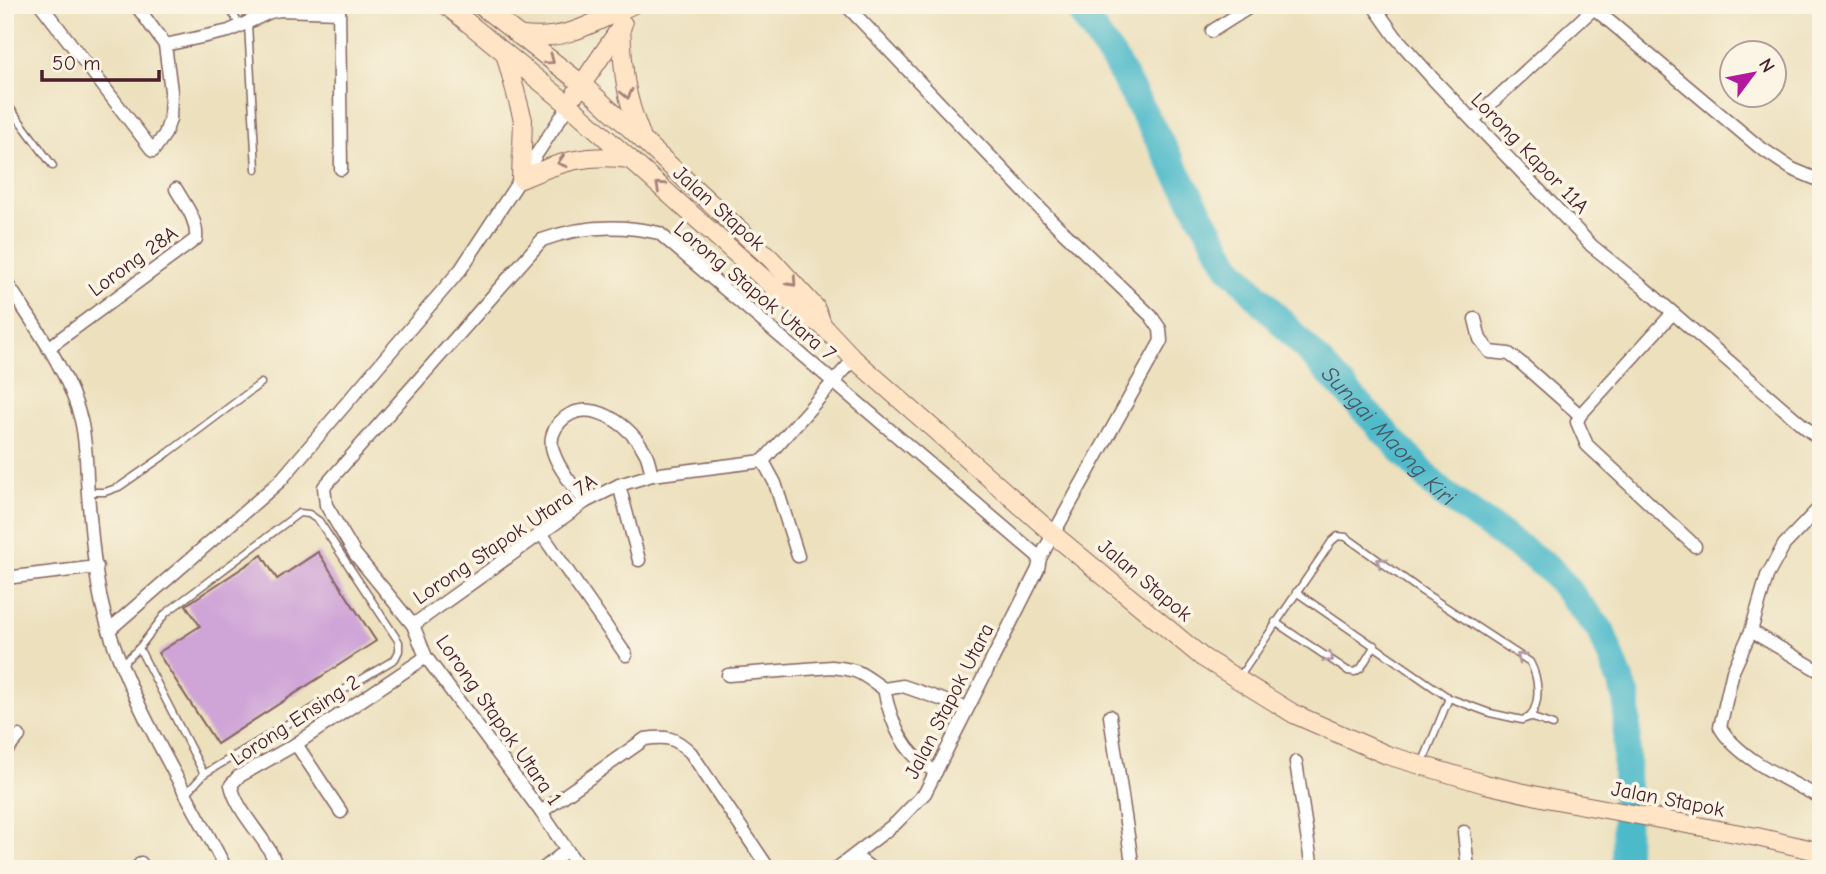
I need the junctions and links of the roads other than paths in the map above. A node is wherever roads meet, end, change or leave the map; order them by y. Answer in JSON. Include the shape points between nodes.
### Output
{"nodes":[{"id":1,"x":41,"y":5,"type":"edge"},
{"id":2,"x":136,"y":5,"type":"edge"},
{"id":3,"x":227,"y":5,"type":"edge"},
{"id":4,"x":446,"y":5,"type":"edge"},
{"id":5,"x":480,"y":5,"type":"edge"},
{"id":6,"x":635,"y":5,"type":"edge"},
{"id":7,"x":846,"y":5,"type":"edge"},
{"id":8,"x":1253,"y":5,"type":"edge"},
{"id":9,"x":1373,"y":5,"type":"edge"},
{"id":10,"x":1591,"y":7,"type":"edge"},
{"id":11,"x":339,"y":9,"type":"edge"},
{"id":12,"x":244,"y":23,"type":"junction"},
{"id":13,"x":621,"y":26,"type":"junction"},
{"id":14,"x":1212,"y":31,"type":"dead end"},
{"id":15,"x":518,"y":35,"type":"junction"},
{"id":16,"x":165,"y":45,"type":"junction"},
{"id":17,"x":505,"y":53,"type":"junction"},
{"id":18,"x":582,"y":84,"type":"junction"},
{"id":19,"x":5,"y":101,"type":"edge"},
{"id":20,"x":569,"y":105,"type":"junction"},
{"id":21,"x":1473,"y":120,"type":"junction"},
{"id":22,"x":658,"y":156,"type":"junction"},
{"id":23,"x":630,"y":159,"type":"junction"},
{"id":24,"x":52,"y":166,"type":"dead end"},
{"id":25,"x":256,"y":169,"type":"dead end"},
{"id":26,"x":341,"y":169,"type":"dead end"},
{"id":27,"x":521,"y":179,"type":"junction"},
{"id":28,"x":1821,"y":181,"type":"edge"},
{"id":29,"x":176,"y":189,"type":"dead end"},
{"id":30,"x":5,"y":280,"type":"edge"},
{"id":31,"x":1672,"y":313,"type":"junction"},
{"id":32,"x":1475,"y":319,"type":"dead end"},
{"id":33,"x":823,"y":326,"type":"junction"},
{"id":34,"x":48,"y":348,"type":"junction"},
{"id":35,"x":854,"y":359,"type":"junction"},
{"id":36,"x":261,"y":383,"type":"dead end"},
{"id":37,"x":834,"y":383,"type":"junction"},
{"id":38,"x":1580,"y":415,"type":"junction"},
{"id":39,"x":1821,"y":441,"type":"edge"},
{"id":40,"x":764,"y":461,"type":"junction"},
{"id":41,"x":652,"y":475,"type":"junction"},
{"id":42,"x":619,"y":485,"type":"junction"},
{"id":43,"x":324,"y":487,"type":"joint"},
{"id":44,"x":88,"y":492,"type":"junction"},
{"id":45,"x":585,"y":502,"type":"junction"},
{"id":46,"x":1821,"y":506,"type":"edge"},
{"id":47,"x":541,"y":533,"type":"junction"},
{"id":48,"x":1053,"y":534,"type":"junction"},
{"id":49,"x":1695,"y":546,"type":"dead end"},
{"id":50,"x":798,"y":556,"type":"dead end"},
{"id":51,"x":1040,"y":558,"type":"junction"},
{"id":52,"x":639,"y":560,"type":"dead end"},
{"id":53,"x":96,"y":567,"type":"junction"},
{"id":54,"x":5,"y":578,"type":"edge"},
{"id":55,"x":1296,"y":592,"type":"junction"},
{"id":56,"x":1275,"y":622,"type":"junction"},
{"id":57,"x":413,"y":625,"type":"junction"},
{"id":58,"x":109,"y":630,"type":"junction"},
{"id":59,"x":1751,"y":631,"type":"junction"},
{"id":60,"x":1375,"y":645,"type":"junction"},
{"id":61,"x":139,"y":648,"type":"junction"},
{"id":62,"x":626,"y":655,"type":"dead end"},
{"id":63,"x":426,"y":657,"type":"junction"},
{"id":64,"x":122,"y":664,"type":"junction"},
{"id":65,"x":1821,"y":672,"type":"edge"},
{"id":66,"x":728,"y":675,"type":"dead end"},
{"id":67,"x":1237,"y":681,"type":"junction"},
{"id":68,"x":884,"y":689,"type":"junction"},
{"id":69,"x":1450,"y":698,"type":"junction"},
{"id":70,"x":966,"y":708,"type":"junction"},
{"id":71,"x":1110,"y":716,"type":"dead end"},
{"id":72,"x":1530,"y":718,"type":"junction"},
{"id":73,"x":1553,"y":725,"type":"dead end"},
{"id":74,"x":19,"y":736,"type":"dead end"},
{"id":75,"x":296,"y":744,"type":"junction"},
{"id":76,"x":5,"y":752,"type":"edge"},
{"id":77,"x":1296,"y":762,"type":"dead end"},
{"id":78,"x":1422,"y":765,"type":"junction"},
{"id":79,"x":936,"y":772,"type":"junction"},
{"id":80,"x":204,"y":774,"type":"junction"},
{"id":81,"x":187,"y":793,"type":"junction"},
{"id":82,"x":1821,"y":798,"type":"edge"},
{"id":83,"x":341,"y":812,"type":"dead end"},
{"id":84,"x":541,"y":812,"type":"junction"},
{"id":85,"x":1464,"y":832,"type":"dead end"},
{"id":86,"x":567,"y":850,"type":"junction"},
{"id":87,"x":1821,"y":852,"type":"edge"},
{"id":88,"x":855,"y":856,"type":"junction"},
{"id":89,"x":226,"y":869,"type":"edge"},
{"id":90,"x":276,"y":869,"type":"edge"},
{"id":91,"x":543,"y":869,"type":"edge"},
{"id":92,"x":580,"y":869,"type":"edge"},
{"id":93,"x":769,"y":869,"type":"edge"},
{"id":94,"x":836,"y":869,"type":"edge"},
{"id":95,"x":872,"y":869,"type":"edge"},
{"id":96,"x":1133,"y":869,"type":"edge"},
{"id":97,"x":1312,"y":869,"type":"edge"},
{"id":98,"x":1468,"y":869,"type":"edge"}],
"edges":[{"from":1,"to":16,"type":"street","via":[[153,151],[170,119]]},
{"from":2,"to":16,"type":"street"},
{"from":3,"to":12,"type":"lane"},
{"from":4,"to":17,"type":"main road","name":"Jalan Stapok"},
{"from":5,"to":15,"type":"main road"},
{"from":6,"to":13,"type":"main road"},
{"from":6,"to":15,"type":"main road","via":[[579,30],[547,38]]},
{"from":7,"to":48,"type":"street","name":"Jalan Stapok Utara","via":[[1160,329],[1161,341]]},
{"from":8,"to":14,"type":"street"},
{"from":9,"to":21,"type":"street","name":"Lorong Kapor 11A","via":[[1395,36]]},
{"from":10,"to":21,"type":"street"},
{"from":10,"to":28,"type":"street","via":[[1758,146],[1792,169]]},
{"from":11,"to":12,"type":"street","via":[[280,10]]},
{"from":11,"to":26,"type":"street"},
{"from":12,"to":16,"type":"street","via":[[212,36]]},
{"from":12,"to":25,"type":"lane"},
{"from":13,"to":18,"type":"main road"},
{"from":13,"to":22,"type":"main road","one_way":true,"via":[[629,106],[644,141]]},
{"from":15,"to":18,"type":"main road","one_way":true},
{"from":17,"to":20,"type":"main road","name":"Jalan Stapok"},
{"from":17,"to":27,"type":"main road","via":[[523,120]]},
{"from":18,"to":20,"type":"main road"},
{"from":18,"to":22,"type":"main road"},
{"from":19,"to":24,"type":"lane"},
{"from":20,"to":23,"type":"main road","name":"Jalan Stapok"},
{"from":20,"to":27,"type":"street"},
{"from":21,"to":31,"type":"street","name":"Lorong Kapor 11A","via":[[1592,246]]},
{"from":22,"to":33,"type":"main road","one_way":true,"via":[[771,258],[815,307]]},
{"from":23,"to":27,"type":"main road","one_way":true,"via":[[605,155],[574,159]]},
{"from":33,"to":23,"type":"main road","name":"Jalan Stapok","one_way":true,"via":[[807,317]]},
{"from":27,"to":58,"type":"street","via":[[461,269],[279,481]]},
{"from":29,"to":34,"type":"street","name":"Lorong 28A","via":[[195,221],[196,239]]},
{"from":30,"to":34,"type":"street"},
{"from":31,"to":38,"type":"street"},
{"from":31,"to":39,"type":"street","name":"Lorong Kapor 11A"},
{"from":32,"to":38,"type":"street","via":[[1480,339],[1490,352],[1509,354]]},
{"from":33,"to":35,"type":"main road","name":"Jalan Stapok"},
{"from":34,"to":44,"type":"street","via":[[81,419]]},
{"from":35,"to":37,"type":"street"},
{"from":35,"to":48,"type":"main road","name":"Jalan Stapok"},
{"from":36,"to":44,"type":"lane","via":[[119,487]]},
{"from":37,"to":40,"type":"street"},
{"from":37,"to":43,"type":"street","name":"Lorong Stapok Utara 7","via":[[659,233],[613,227],[566,233],[542,240]]},
{"from":37,"to":51,"type":"street","name":"Lorong Stapok Utara 7"},
{"from":38,"to":49,"type":"street","via":[[1577,422],[1587,445]]},
{"from":40,"to":41,"type":"street","name":"Lorong Stapok Utara 7A"},
{"from":40,"to":50,"type":"street"},
{"from":41,"to":42,"type":"street","name":"Lorong Stapok Utara 7A"},
{"from":41,"to":45,"type":"street","via":[[640,445],[608,415],[584,409],[567,415],[553,430],[551,445]]},
{"from":42,"to":45,"type":"street","name":"Lorong Stapok Utara 7A"},
{"from":42,"to":52,"type":"street"},
{"from":43,"to":57,"type":"street","name":"Lorong Stapok Utara 1","via":[[326,505],[355,554]]},
{"from":44,"to":53,"type":"street"},
{"from":45,"to":47,"type":"street","name":"Lorong Stapok Utara 7A"},
{"from":46,"to":59,"type":"street","via":[[1784,544],[1767,576]]},
{"from":47,"to":57,"type":"street","name":"Lorong Stapok Utara 7A"},
{"from":47,"to":62,"type":"street"},
{"from":48,"to":51,"type":"street","name":"Jalan Stapok Utara"},
{"from":48,"to":67,"type":"main road","name":"Jalan Stapok"},
{"from":51,"to":70,"type":"street","name":"Jalan Stapok Utara"},
{"from":53,"to":54,"type":"street"},
{"from":53,"to":58,"type":"street"},
{"from":55,"to":56,"type":"lane"},
{"from":55,"to":60,"type":"lane"},
{"from":72,"to":55,"type":"lane","one_way":true,"via":[[1537,684],[1530,662],[1346,537],[1332,541]]},
{"from":56,"to":60,"type":"lane","one_way":true,"via":[[1355,673]]},
{"from":56,"to":67,"type":"lane"},
{"from":57,"to":63,"type":"street","name":"Lorong Stapok Utara 1"},
{"from":58,"to":64,"type":"street"},
{"from":59,"to":65,"type":"street"},
{"from":59,"to":82,"type":"street","via":[[1733,671],[1720,727],[1746,755]]},
{"from":60,"to":69,"type":"lane"},
{"from":61,"to":64,"type":"lane"},
{"from":61,"to":80,"type":"lane"},
{"from":61,"to":80,"type":"lane","via":[[166,612],[299,513],[318,521],[399,642],[395,659]]},
{"from":63,"to":75,"type":"street","name":"Lorong Ensing 2"},
{"from":63,"to":84,"type":"street","name":"Lorong Stapok Utara 1"},
{"from":64,"to":81,"type":"street"},
{"from":66,"to":68,"type":"street","via":[[832,667],[859,670]]},
{"from":67,"to":78,"type":"main road","name":"Jalan Stapok","via":[[1354,742]]},
{"from":68,"to":70,"type":"street","via":[[903,685]]},
{"from":68,"to":79,"type":"street","via":[[895,728],[923,765]]},
{"from":69,"to":72,"type":"lane","via":[[1490,713]]},
{"from":69,"to":78,"type":"lane"},
{"from":70,"to":79,"type":"street","name":"Jalan Stapok Utara"},
{"from":71,"to":96,"type":"street"},
{"from":72,"to":73,"type":"lane"},
{"from":74,"to":76,"type":"street"},
{"from":75,"to":83,"type":"street"},
{"from":75,"to":90,"type":"street","name":"Lorong Ensing 2","via":[[231,785],[234,799],[269,850]]},
{"from":77,"to":97,"type":"street"},
{"from":78,"to":87,"type":"main road","name":"Jalan Stapok","via":[[1551,799]]},
{"from":79,"to":88,"type":"street","name":"Jalan Stapok Utara","via":[[925,793],[906,813]]},
{"from":80,"to":81,"type":"lane"},
{"from":81,"to":89,"type":"street"},
{"from":84,"to":86,"type":"street","name":"Lorong Stapok Utara 1"},
{"from":84,"to":93,"type":"street","via":[[645,739],[666,736],[691,753]]},
{"from":85,"to":98,"type":"street"},
{"from":86,"to":91,"type":"street"},
{"from":86,"to":92,"type":"street","name":"Lorong Stapok Utara 1"},
{"from":88,"to":94,"type":"street","name":"Jalan Stapok Utara"},
{"from":88,"to":95,"type":"street"}]}
